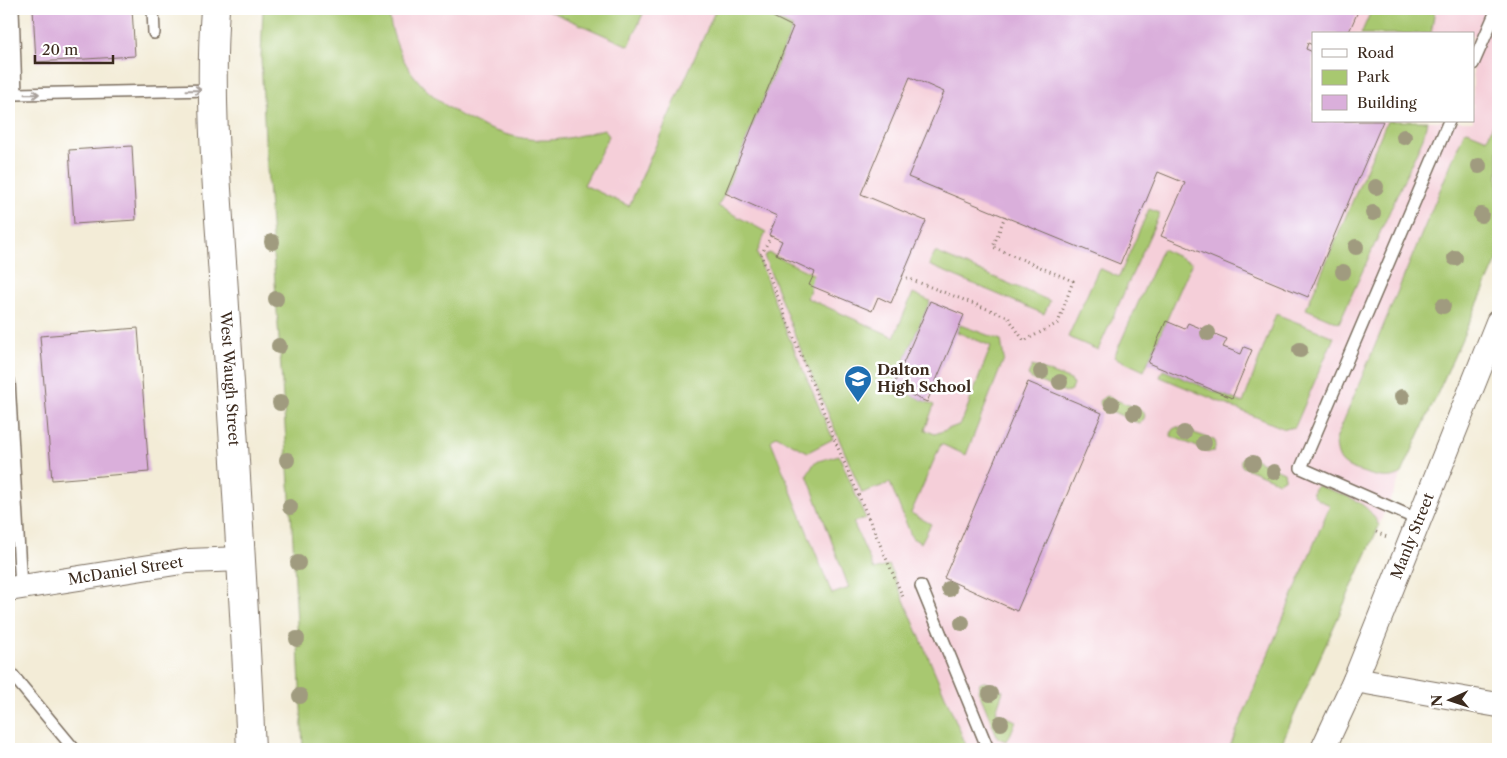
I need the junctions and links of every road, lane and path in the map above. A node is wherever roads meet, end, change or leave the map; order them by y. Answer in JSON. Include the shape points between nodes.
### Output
{"nodes":[{"id":1,"x":13,"y":9,"type":"edge"},
{"id":2,"x":153,"y":9,"type":"edge"},
{"id":3,"x":215,"y":9,"type":"edge"},
{"id":4,"x":1497,"y":9,"type":"edge"},
{"id":5,"x":154,"y":33,"type":"dead end"},
{"id":6,"x":1474,"y":62,"type":"edge"},
{"id":7,"x":213,"y":90,"type":"junction"},
{"id":8,"x":1449,"y":122,"type":"edge"},
{"id":9,"x":1005,"y":216,"type":"dead end"},
{"id":10,"x":772,"y":236,"type":"dead end"},
{"id":11,"x":902,"y":276,"type":"dead end"},
{"id":12,"x":1498,"y":322,"type":"edge"},
{"id":13,"x":9,"y":381,"type":"edge"},
{"id":14,"x":1419,"y":520,"type":"junction"},
{"id":15,"x":242,"y":559,"type":"junction"},
{"id":16,"x":921,"y":586,"type":"dead end"},
{"id":17,"x":15,"y":588,"type":"edge"},
{"id":18,"x":905,"y":603,"type":"dead end"},
{"id":19,"x":9,"y":668,"type":"edge"},
{"id":20,"x":1354,"y":680,"type":"junction"},
{"id":21,"x":1498,"y":705,"type":"edge"},
{"id":22,"x":74,"y":749,"type":"edge"},
{"id":23,"x":251,"y":749,"type":"edge"},
{"id":24,"x":988,"y":749,"type":"edge"},
{"id":25,"x":1323,"y":749,"type":"edge"}],
"edges":[{"from":1,"to":7,"type":"lane","one_way":true,"via":[[16,94]]},
{"from":2,"to":5,"type":"lane"},
{"from":3,"to":7,"type":"street","name":"West Waugh Street"},
{"from":4,"to":6,"type":"lane"},
{"from":7,"to":15,"type":"street","name":"West Waugh Street"},
{"from":8,"to":14,"type":"lane","via":[[1301,468]]},
{"from":9,"to":11,"type":"path","via":[[993,247],[1073,281],[1058,322],[1024,342],[1008,317]]},
{"from":10,"to":18,"type":"path","via":[[761,255],[838,448]]},
{"from":12,"to":14,"type":"street","name":"Manly Street"},
{"from":13,"to":17,"type":"lane"},
{"from":14,"to":20,"type":"street","name":"Manly Street"},
{"from":15,"to":17,"type":"street","name":"McDaniel Street","via":[[188,560]]},
{"from":15,"to":23,"type":"street","name":"West Waugh Street"},
{"from":16,"to":24,"type":"lane"},
{"from":19,"to":22,"type":"lane"},
{"from":20,"to":21,"type":"street"},
{"from":20,"to":25,"type":"street","name":"Manly Street"}]}
